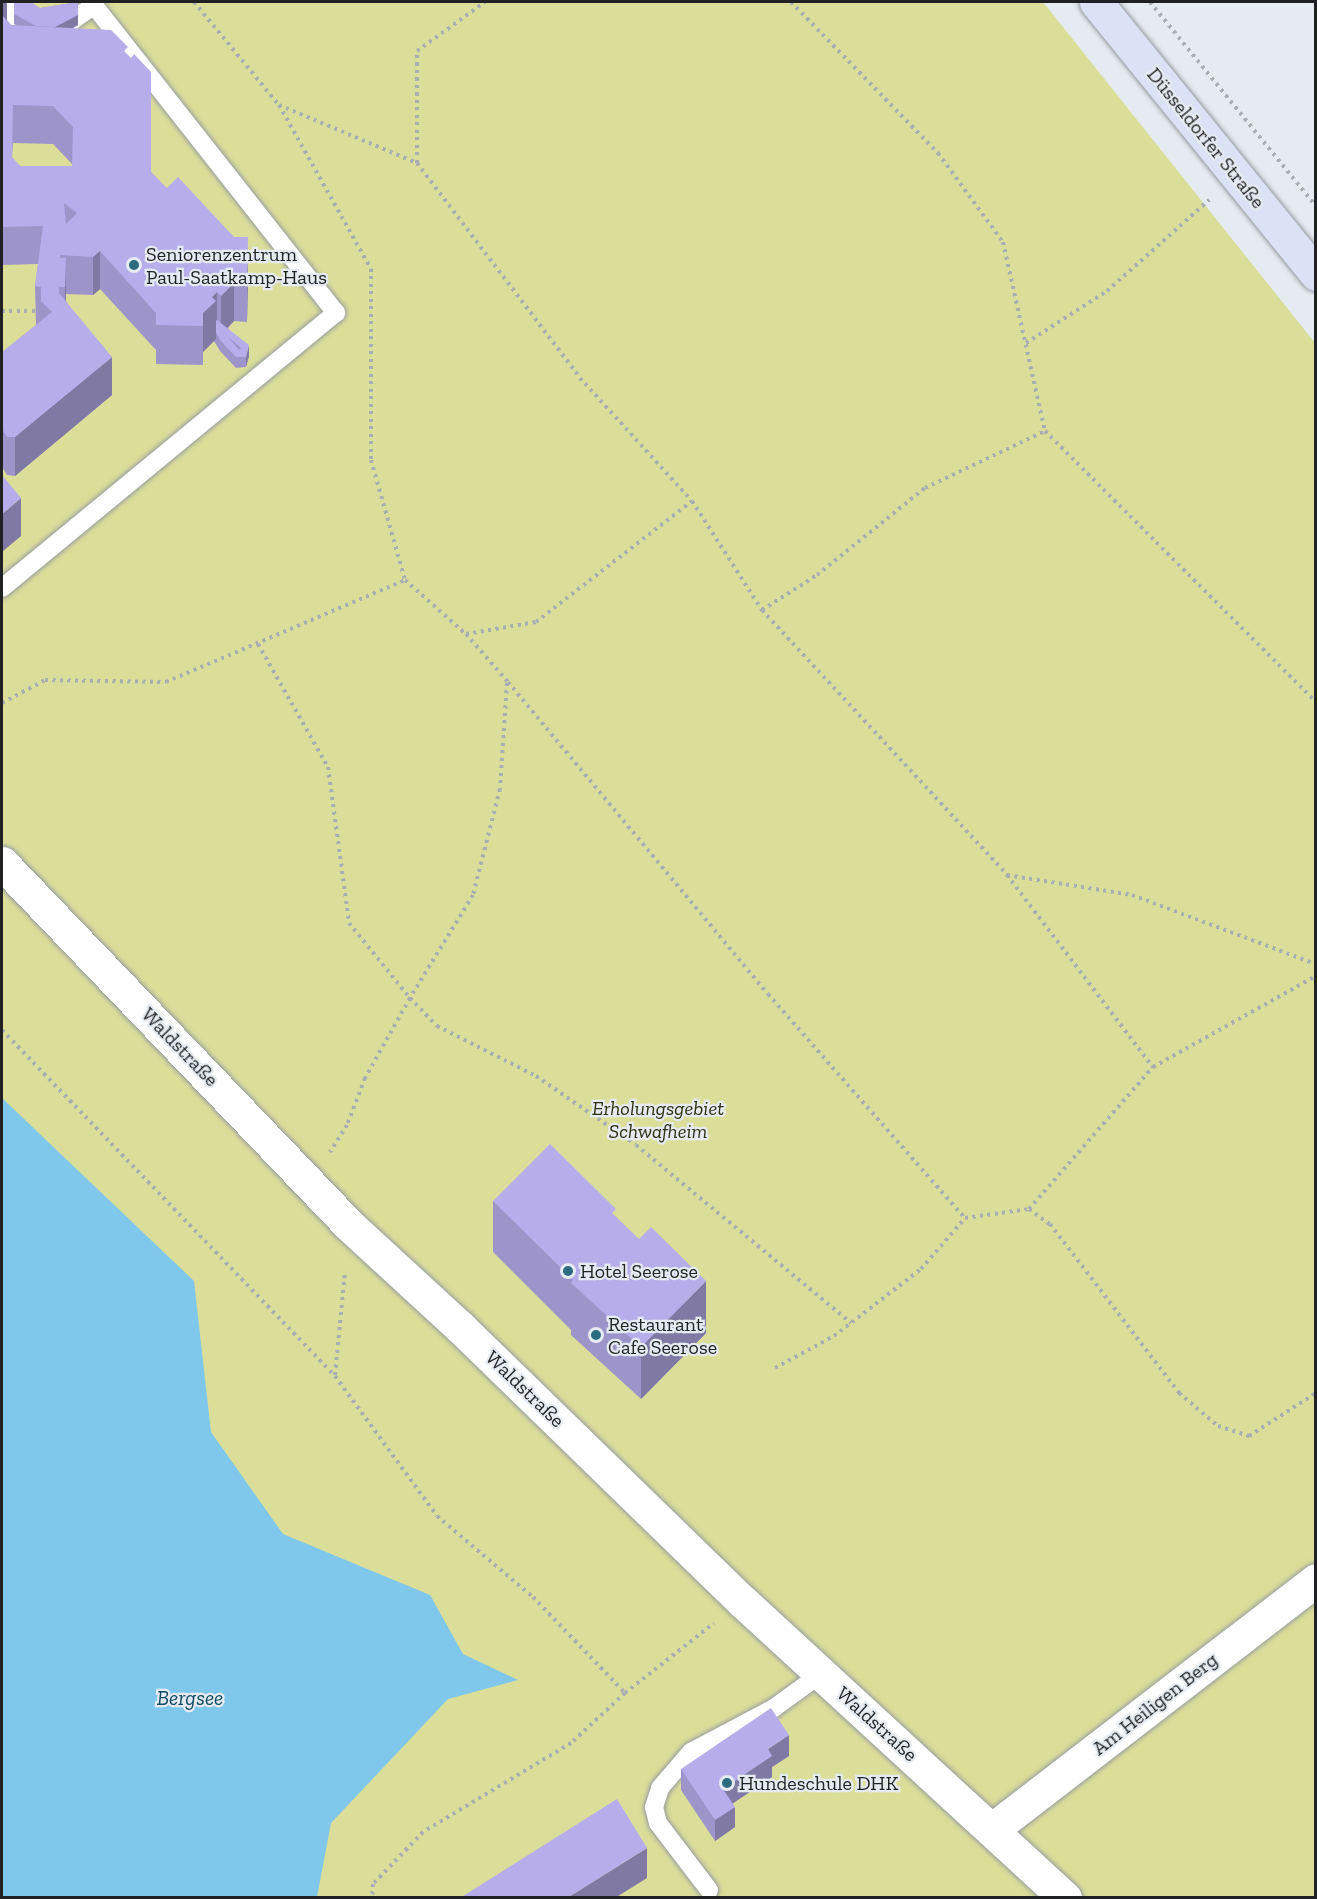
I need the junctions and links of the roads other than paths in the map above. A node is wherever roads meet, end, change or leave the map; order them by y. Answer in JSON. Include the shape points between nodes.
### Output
{"nodes":[{"id":1,"x":2,"y":2,"type":"edge"},
{"id":2,"x":1096,"y":2,"type":"edge"},
{"id":3,"x":92,"y":3,"type":"edge"},
{"id":4,"x":1316,"y":274,"type":"edge"},
{"id":5,"x":2,"y":588,"type":"edge"},
{"id":6,"x":2,"y":863,"type":"edge"},
{"id":7,"x":1316,"y":1580,"type":"edge"},
{"id":8,"x":822,"y":1673,"type":"junction"},
{"id":9,"x":994,"y":1828,"type":"junction"},
{"id":10,"x":709,"y":1890,"type":"dead end"},
{"id":11,"x":1065,"y":1898,"type":"edge"}],
"edges":[{"from":1,"to":3,"type":"lane","via":[[19,20],[44,27],[72,21]]},
{"from":2,"to":4,"type":"main road","name":"Düsseldorfer Straße"},
{"from":3,"to":5,"type":"lane","via":[[336,313]]},
{"from":6,"to":8,"type":"street","name":"Waldstraße","via":[[311,1181],[349,1225]]},
{"from":7,"to":9,"type":"street","name":"Am Heiligen Berg"},
{"from":8,"to":9,"type":"street","name":"Waldstraße"},
{"from":8,"to":10,"type":"lane","via":[[774,1708],[691,1752],[660,1788],[654,1808],[658,1823]]},
{"from":9,"to":11,"type":"street","name":"Waldstraße"}]}
